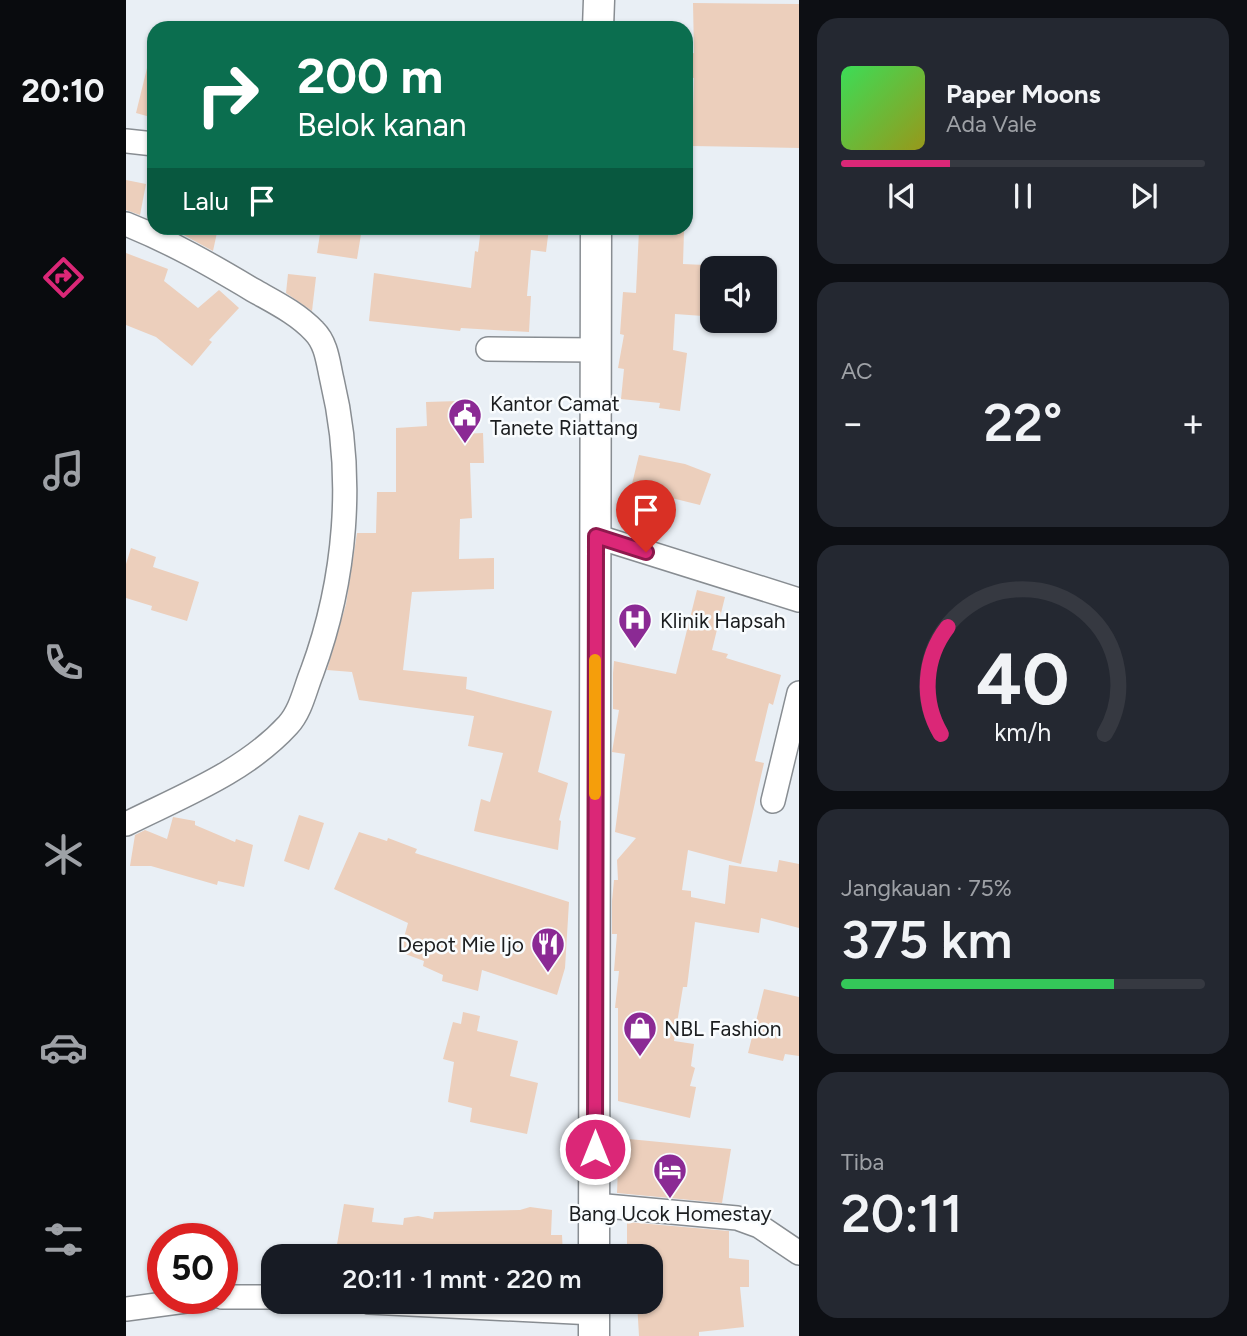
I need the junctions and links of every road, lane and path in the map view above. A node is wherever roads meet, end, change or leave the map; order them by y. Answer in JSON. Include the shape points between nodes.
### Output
{"nodes":[{"id":1,"x":598,"y":0,"type":"edge"},
{"id":2,"x":598,"y":21,"type":"edge"},
{"id":3,"x":126,"y":141,"type":"edge"},
{"id":4,"x":147,"y":143,"type":"edge"},
{"id":5,"x":126,"y":224,"type":"edge"},
{"id":6,"x":147,"y":232,"type":"edge"},
{"id":7,"x":153,"y":235,"type":"edge"},
{"id":8,"x":596,"y":235,"type":"edge"},
{"id":9,"x":488,"y":349,"type":"dead end"},
{"id":10,"x":596,"y":350,"type":"junction"},
{"id":11,"x":596,"y":536,"type":"junction"},
{"id":12,"x":799,"y":600,"type":"edge"},
{"id":13,"x":799,"y":693,"type":"edge"},
{"id":14,"x":773,"y":801,"type":"dead end"},
{"id":15,"x":126,"y":824,"type":"edge"},
{"id":16,"x":595,"y":1205,"type":"junction"},
{"id":17,"x":594,"y":1244,"type":"edge"},
{"id":18,"x":799,"y":1253,"type":"edge"},
{"id":19,"x":238,"y":1297,"type":"edge"},
{"id":20,"x":261,"y":1297,"type":"edge"},
{"id":21,"x":147,"y":1306,"type":"edge"},
{"id":22,"x":126,"y":1309,"type":"edge"},
{"id":23,"x":549,"y":1314,"type":"edge"},
{"id":24,"x":594,"y":1317,"type":"edge"}],
"edges":[{"from":1,"to":2,"type":"main road"},
{"from":3,"to":4,"type":"street"},
{"from":5,"to":6,"type":"street"},
{"from":7,"to":15,"type":"street","via":[[296,315],[325,346],[344,469],[343,537],[323,641],[297,712],[282,730],[225,775]]},
{"from":8,"to":10,"type":"main road"},
{"from":9,"to":10,"type":"street"},
{"from":10,"to":11,"type":"main road"},
{"from":11,"to":12,"type":"street"},
{"from":11,"to":16,"type":"main road"},
{"from":13,"to":14,"type":"street"},
{"from":16,"to":17,"type":"main road"},
{"from":16,"to":18,"type":"street","via":[[737,1218],[760,1226]]},
{"from":19,"to":20,"type":"street"},
{"from":21,"to":22,"type":"street"},
{"from":23,"to":24,"type":"street"}]}
